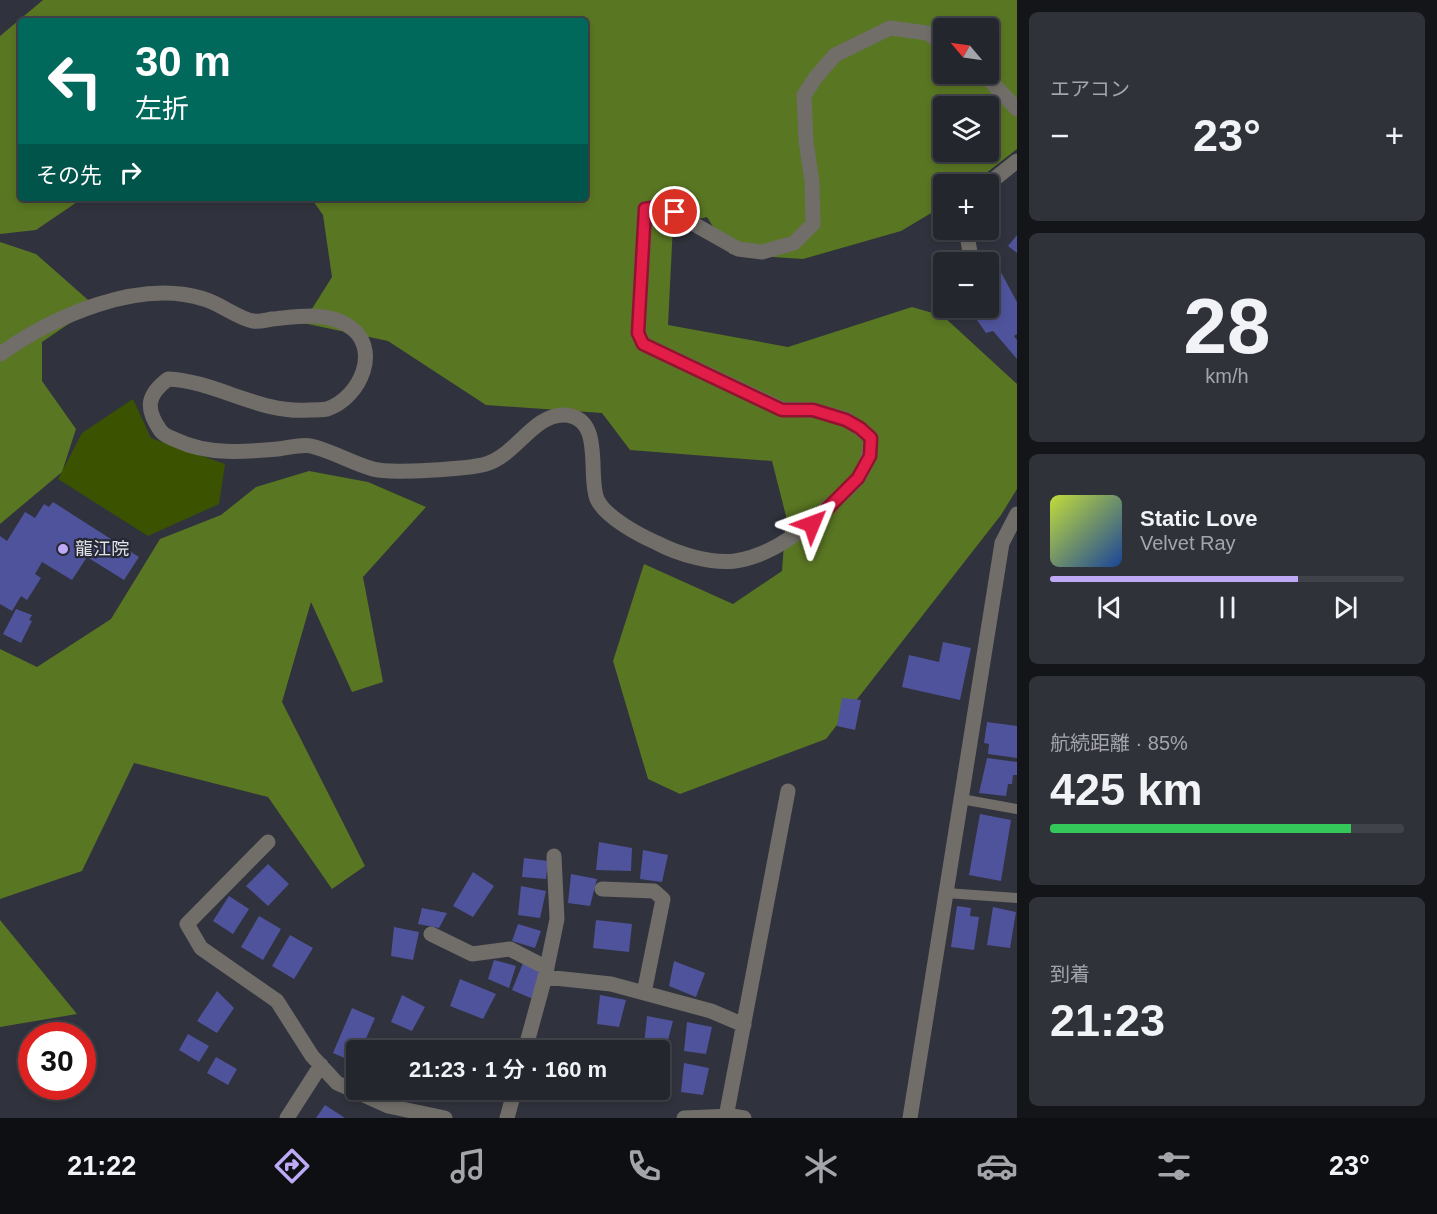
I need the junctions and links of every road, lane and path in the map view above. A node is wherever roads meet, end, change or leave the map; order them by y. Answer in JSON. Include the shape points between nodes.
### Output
{"nodes":[{"id":1,"x":933,"y":37,"type":"edge"},
{"id":2,"x":993,"y":84,"type":"edge"},
{"id":3,"x":1017,"y":109,"type":"edge"},
{"id":4,"x":1017,"y":161,"type":"edge"},
{"id":5,"x":999,"y":175,"type":"edge"},
{"id":6,"x":968,"y":240,"type":"edge"},
{"id":7,"x":970,"y":252,"type":"dead end"},
{"id":8,"x":0,"y":354,"type":"edge"},
{"id":9,"x":1017,"y":514,"type":"edge"},
{"id":10,"x":788,"y":791,"type":"dead end"},
{"id":11,"x":961,"y":799,"type":"junction"},
{"id":12,"x":1017,"y":809,"type":"edge"},
{"id":13,"x":267,"y":842,"type":"dead end"},
{"id":14,"x":554,"y":856,"type":"dead end"},
{"id":15,"x":602,"y":889,"type":"dead end"},
{"id":16,"x":946,"y":893,"type":"junction"},
{"id":17,"x":1017,"y":898,"type":"edge"},
{"id":18,"x":430,"y":934,"type":"dead end"},
{"id":19,"x":546,"y":973,"type":"junction"},
{"id":20,"x":644,"y":993,"type":"junction"},
{"id":21,"x":744,"y":1025,"type":"junction"},
{"id":22,"x":528,"y":1040,"type":"edge"},
{"id":23,"x":321,"y":1065,"type":"junction"},
{"id":24,"x":512,"y":1100,"type":"edge"},
{"id":25,"x":722,"y":1117,"type":"edge"},
{"id":26,"x":286,"y":1118,"type":"edge"},
{"id":27,"x":445,"y":1118,"type":"edge"},
{"id":28,"x":507,"y":1118,"type":"edge"},
{"id":29,"x":684,"y":1118,"type":"edge"},
{"id":30,"x":744,"y":1118,"type":"edge"},
{"id":31,"x":910,"y":1118,"type":"edge"}],
"edges":[{"from":1,"to":8,"type":"street","via":[[890,28],[835,55],[816,77],[804,95],[813,224],[794,243],[762,252],[738,249],[662,206],[645,209],[638,333],[643,344],[782,410],[813,410],[846,420],[871,438],[870,456],[858,478],[812,524],[772,549],[734,561],[698,558],[658,544],[612,517],[598,500],[592,437],[583,423],[566,415],[550,417],[502,458],[485,464],[425,470],[375,470],[309,446],[234,452],[188,446],[163,434],[153,419],[149,403],[157,387],[168,379],[187,380],[256,403],[296,411],[327,409],[348,397],[362,378],[367,352],[360,334],[328,317],[253,321],[204,299],[150,293],[78,312]]},
{"from":2,"to":3,"type":"street"},
{"from":4,"to":5,"type":"street"},
{"from":6,"to":7,"type":"street"},
{"from":9,"to":11,"type":"street","via":[[1002,543]]},
{"from":10,"to":21,"type":"street"},
{"from":11,"to":12,"type":"lane"},
{"from":11,"to":16,"type":"street"},
{"from":13,"to":23,"type":"street","via":[[187,924],[201,948],[277,1001]]},
{"from":14,"to":19,"type":"street","via":[[557,919]]},
{"from":15,"to":20,"type":"street","via":[[654,891],[663,899]]},
{"from":16,"to":17,"type":"lane"},
{"from":16,"to":31,"type":"street"},
{"from":18,"to":19,"type":"street","via":[[472,954],[510,949]]},
{"from":19,"to":20,"type":"street"},
{"from":19,"to":22,"type":"street"},
{"from":20,"to":21,"type":"street","via":[[711,1011]]},
{"from":21,"to":25,"type":"street"},
{"from":23,"to":26,"type":"street"},
{"from":23,"to":27,"type":"street","via":[[336,1083],[388,1106]]},
{"from":24,"to":28,"type":"street"},
{"from":25,"to":29,"type":"street"},
{"from":25,"to":30,"type":"street"}]}
